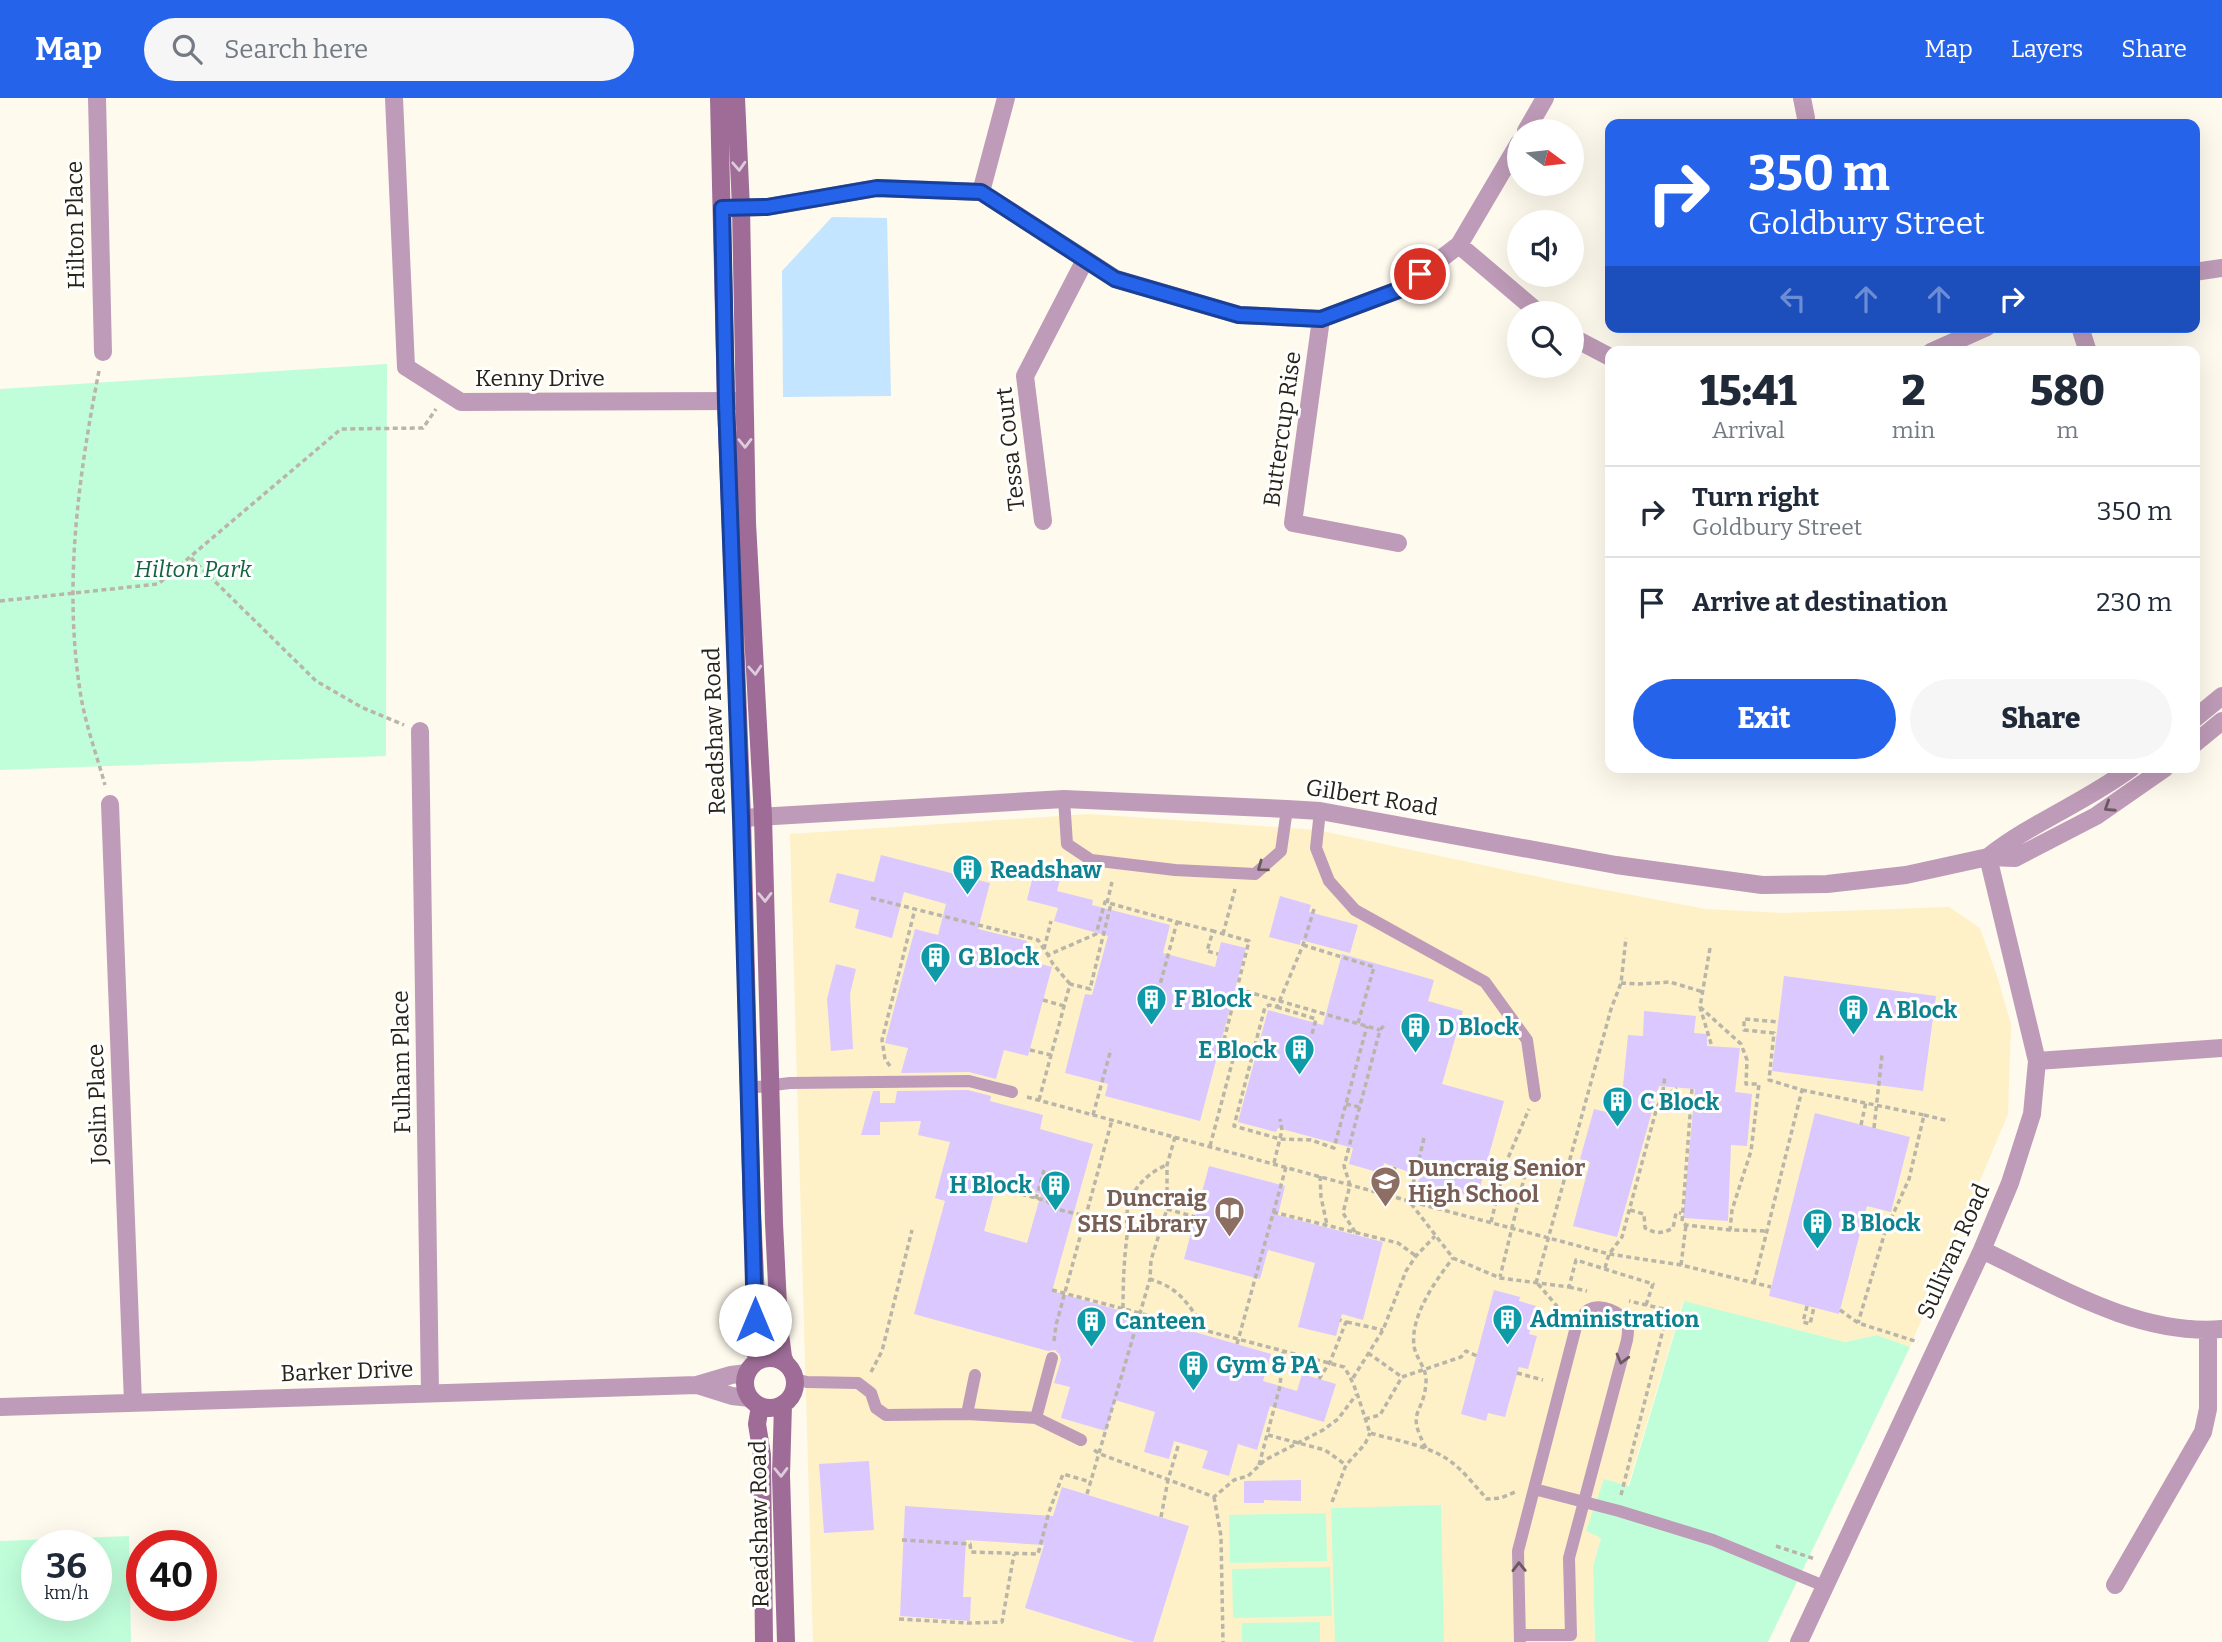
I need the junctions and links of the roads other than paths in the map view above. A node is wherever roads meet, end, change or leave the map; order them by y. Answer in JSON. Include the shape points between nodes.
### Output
{"nodes":[{"id":1,"x":97,"y":98,"type":"edge"},
{"id":2,"x":394,"y":98,"type":"edge"},
{"id":3,"x":719,"y":98,"type":"edge"},
{"id":4,"x":736,"y":98,"type":"edge"},
{"id":5,"x":1006,"y":98,"type":"edge"},
{"id":6,"x":1545,"y":98,"type":"edge"},
{"id":7,"x":1802,"y":98,"type":"edge"},
{"id":8,"x":1806,"y":118,"type":"dead end"},
{"id":9,"x":1533,"y":119,"type":"edge"},
{"id":10,"x":1507,"y":163,"type":"edge"},
{"id":11,"x":981,"y":192,"type":"junction"},
{"id":12,"x":722,"y":208,"type":"junction"},
{"id":13,"x":741,"y":208,"type":"junction"},
{"id":14,"x":1459,"y":245,"type":"junction"},
{"id":15,"x":1084,"y":260,"type":"junction"},
{"id":16,"x":2222,"y":268,"type":"edge"},
{"id":17,"x":2200,"y":271,"type":"edge"},
{"id":18,"x":1525,"y":301,"type":"edge"},
{"id":19,"x":1321,"y":319,"type":"junction"},
{"id":20,"x":1974,"y":333,"type":"edge"},
{"id":21,"x":1584,"y":343,"type":"edge"},
{"id":22,"x":1944,"y":346,"type":"edge"},
{"id":23,"x":103,"y":352,"type":"road end"},
{"id":24,"x":1605,"y":354,"type":"edge"},
{"id":25,"x":735,"y":402,"type":"junction"},
{"id":26,"x":1043,"y":521,"type":"dead end"},
{"id":27,"x":1398,"y":543,"type":"dead end"},
{"id":28,"x":2222,"y":696,"type":"edge"},
{"id":29,"x":2200,"y":714,"type":"edge"},
{"id":30,"x":2222,"y":721,"type":"edge"},
{"id":31,"x":420,"y":731,"type":"road end"},
{"id":32,"x":2200,"y":739,"type":"edge"},
{"id":33,"x":2125,"y":773,"type":"edge"},
{"id":34,"x":2158,"y":773,"type":"edge"},
{"id":35,"x":1064,"y":799,"type":"junction"},
{"id":36,"x":110,"y":804,"type":"road end"},
{"id":37,"x":1287,"y":809,"type":"junction"},
{"id":38,"x":1320,"y":811,"type":"junction"},
{"id":39,"x":763,"y":817,"type":"junction"},
{"id":40,"x":741,"y":818,"type":"junction"},
{"id":41,"x":1988,"y":857,"type":"junction"},
{"id":42,"x":2222,"y":1048,"type":"edge"},
{"id":43,"x":2037,"y":1061,"type":"junction"},
{"id":44,"x":770,"y":1086,"type":"junction"},
{"id":45,"x":749,"y":1088,"type":"junction"},
{"id":46,"x":1012,"y":1093,"type":"road end"},
{"id":47,"x":1535,"y":1096,"type":"road end"},
{"id":48,"x":1982,"y":1250,"type":"junction"},
{"id":49,"x":2215,"y":1330,"type":"edge"},
{"id":50,"x":1052,"y":1358,"type":"road end"},
{"id":51,"x":761,"y":1359,"type":"junction"},
{"id":52,"x":791,"y":1371,"type":"junction"},
{"id":53,"x":747,"y":1373,"type":"junction"},
{"id":54,"x":975,"y":1375,"type":"dead end"},
{"id":55,"x":697,"y":1385,"type":"junction"},
{"id":56,"x":430,"y":1392,"type":"junction"},
{"id":57,"x":755,"y":1402,"type":"junction"},
{"id":58,"x":133,"y":1403,"type":"junction"},
{"id":59,"x":783,"y":1404,"type":"junction"},
{"id":60,"x":0,"y":1407,"type":"edge"},
{"id":61,"x":967,"y":1414,"type":"junction"},
{"id":62,"x":1036,"y":1418,"type":"junction"},
{"id":63,"x":1081,"y":1440,"type":"road end"},
{"id":64,"x":1534,"y":1489,"type":"junction"},
{"id":65,"x":1583,"y":1502,"type":"junction"},
{"id":66,"x":2115,"y":1584,"type":"dead end"},
{"id":67,"x":1824,"y":1586,"type":"junction"},
{"id":68,"x":1571,"y":1638,"type":"edge"},
{"id":69,"x":1520,"y":1639,"type":"edge"},
{"id":70,"x":764,"y":1642,"type":"edge"},
{"id":71,"x":786,"y":1642,"type":"edge"},
{"id":72,"x":1799,"y":1642,"type":"edge"}],
"edges":[{"from":1,"to":23,"type":"street","name":"Hilton Place"},
{"from":2,"to":25,"type":"street","name":"Kenny Drive","via":[[406,367],[461,402]]},
{"from":3,"to":12,"type":"street","name":"Readshaw Road"},
{"from":4,"to":13,"type":"street","name":"Readshaw Road","one_way":true},
{"from":5,"to":11,"type":"street"},
{"from":6,"to":9,"type":"street"},
{"from":7,"to":8,"type":"street"},
{"from":10,"to":14,"type":"street"},
{"from":11,"to":13,"type":"street","via":[[877,188]]},
{"from":11,"to":15,"type":"street"},
{"from":12,"to":13,"type":"street"},
{"from":12,"to":25,"type":"street","name":"Readshaw Road"},
{"from":13,"to":25,"type":"street","name":"Readshaw Road"},
{"from":14,"to":18,"type":"street"},
{"from":14,"to":19,"type":"street","via":[[1401,289]]},
{"from":15,"to":19,"type":"street","via":[[1115,279],[1239,315]]},
{"from":15,"to":26,"type":"street","name":"Tessa Court","via":[[1026,376]]},
{"from":16,"to":17,"type":"street"},
{"from":19,"to":27,"type":"street","name":"Buttercup Rise","via":[[1293,523]]},
{"from":20,"to":22,"type":"street"},
{"from":21,"to":24,"type":"street"},
{"from":25,"to":39,"type":"street","name":"Readshaw Road","one_way":true},
{"from":25,"to":40,"type":"street","name":"Readshaw Road"},
{"from":28,"to":29,"type":"street"},
{"from":30,"to":32,"type":"street"},
{"from":31,"to":56,"type":"street","name":"Fulham Place"},
{"from":33,"to":41,"type":"street","name":"Gilbert Road"},
{"from":34,"to":41,"type":"street","name":"Gilbert Road","one_way":true,"via":[[2058,837],[2015,858]]},
{"from":35,"to":37,"type":"street","name":"Gilbert Road"},
{"from":37,"to":35,"type":"lane","one_way":true,"via":[[1281,851],[1255,874],[1230,873],[1091,860],[1067,844]]},
{"from":35,"to":39,"type":"street","name":"Gilbert Road"},
{"from":36,"to":58,"type":"street","name":"Joslin Place"},
{"from":37,"to":38,"type":"street","name":"Gilbert Road"},
{"from":38,"to":41,"type":"street","name":"Gilbert Road","via":[[1616,865],[1762,885],[1827,884],[1906,875]]},
{"from":38,"to":47,"type":"lane","via":[[1316,848],[1329,881],[1355,911],[1485,982],[1527,1040]]},
{"from":39,"to":40,"type":"street","name":"Gilbert Road"},
{"from":39,"to":44,"type":"street","name":"Readshaw Road","one_way":true},
{"from":40,"to":45,"type":"street","name":"Readshaw Road"},
{"from":41,"to":43,"type":"street","name":"Sullivan Road"},
{"from":42,"to":43,"type":"street"},
{"from":43,"to":48,"type":"street","name":"Sullivan Road","via":[[2032,1114]]},
{"from":44,"to":45,"type":"lane"},
{"from":44,"to":46,"type":"lane","via":[[968,1081]]},
{"from":44,"to":52,"type":"street","name":"Readshaw Road","via":[[779,1326],[783,1357]]},
{"from":45,"to":51,"type":"street","name":"Readshaw Road","via":[[754,1351]]},
{"from":48,"to":49,"type":"street","via":[[2105,1308],[2175,1329]]},
{"from":48,"to":67,"type":"street","name":"Sullivan Road"},
{"from":49,"to":66,"type":"street","via":[[2203,1432]]},
{"from":50,"to":62,"type":"lane"},
{"from":51,"to":52,"type":"street","via":[[777,1359]]},
{"from":51,"to":53,"type":"street"},
{"from":52,"to":59,"type":"street","via":[[793,1394]]},
{"from":52,"to":61,"type":"lane","via":[[807,1382],[858,1383],[886,1415]]},
{"from":53,"to":55,"type":"street","name":"Barker Drive"},
{"from":53,"to":57,"type":"street","via":[[745,1382]]},
{"from":54,"to":61,"type":"lane"},
{"from":55,"to":56,"type":"street","name":"Barker Drive"},
{"from":55,"to":57,"type":"street","name":"Barker Drive"},
{"from":56,"to":58,"type":"street","name":"Barker Drive"},
{"from":57,"to":59,"type":"street","via":[[769,1408]]},
{"from":57,"to":70,"type":"street","name":"Readshaw Road","via":[[762,1455]]},
{"from":58,"to":60,"type":"street","name":"Barker Drive"},
{"from":59,"to":71,"type":"street","name":"Readshaw Road","one_way":true},
{"from":61,"to":62,"type":"lane"},
{"from":62,"to":63,"type":"lane"},
{"from":64,"to":65,"type":"lane"},
{"from":64,"to":65,"type":"lane","one_way":true,"via":[[1577,1324],[1588,1310],[1613,1310],[1629,1327],[1627,1340]]},
{"from":69,"to":64,"type":"lane","one_way":true,"via":[[1518,1551]]},
{"from":65,"to":67,"type":"lane","via":[[1713,1540]]},
{"from":65,"to":68,"type":"lane","via":[[1569,1558]]},
{"from":67,"to":72,"type":"street","name":"Sullivan Road"},
{"from":68,"to":69,"type":"lane"}]}
